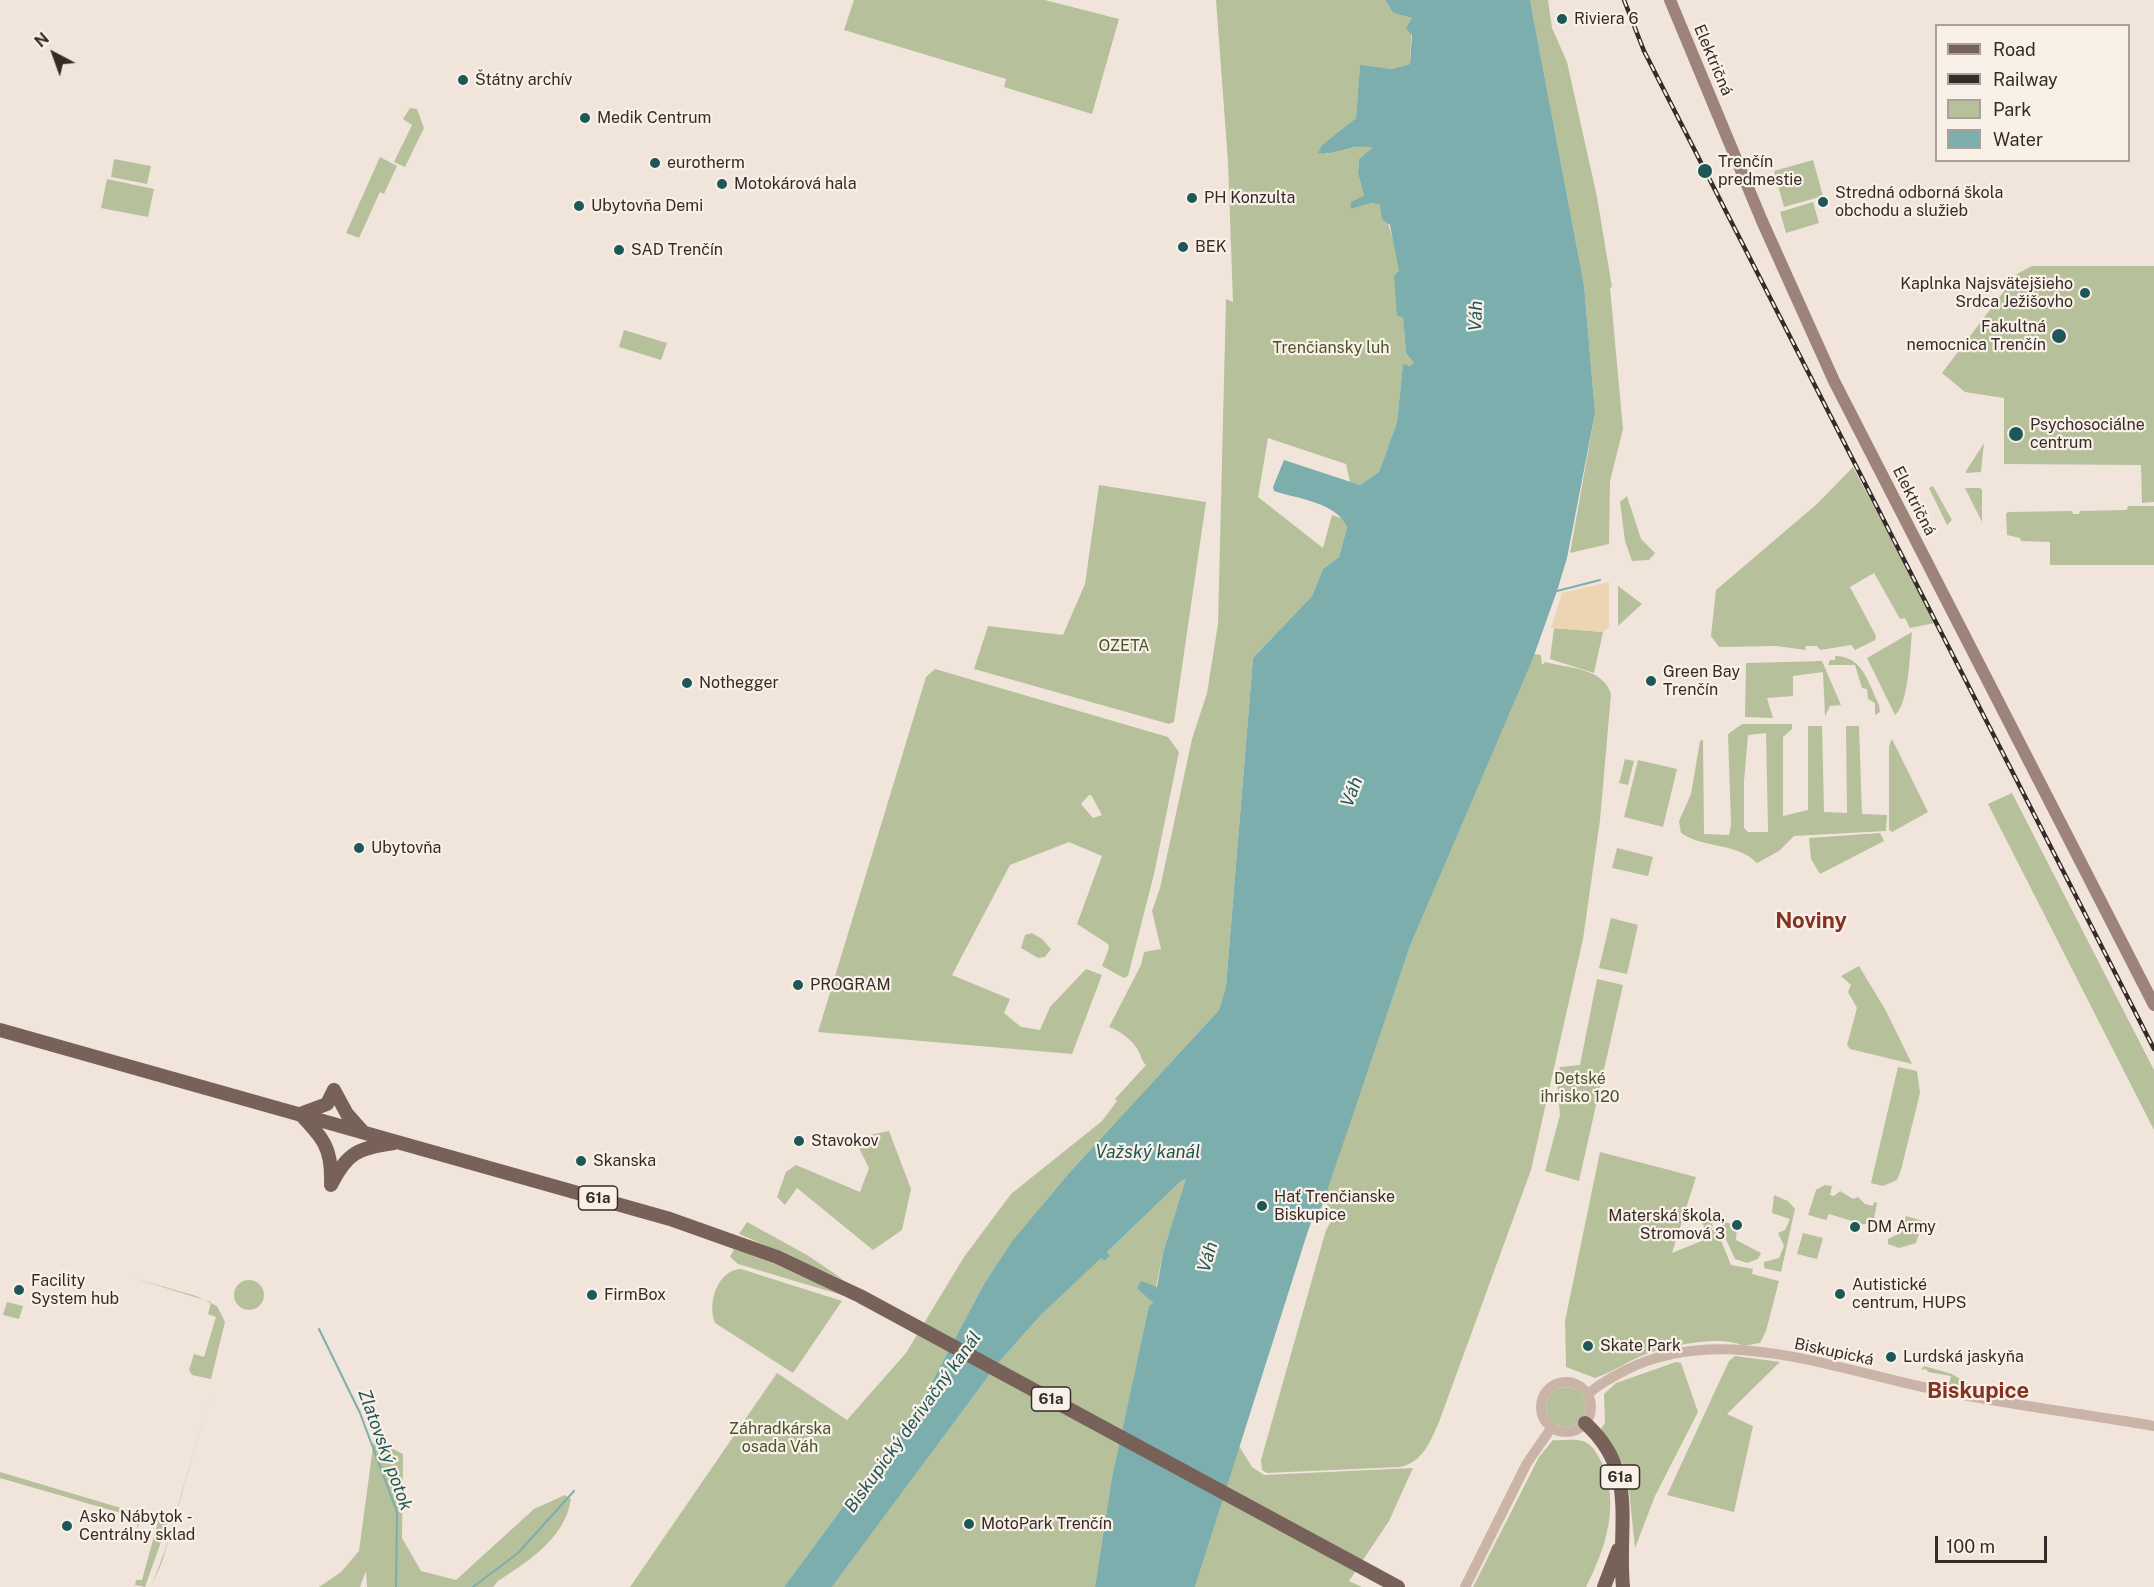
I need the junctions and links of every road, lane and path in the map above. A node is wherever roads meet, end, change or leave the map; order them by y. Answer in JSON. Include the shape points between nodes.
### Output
{"nodes":[{"id":1,"x":1670,"y":0,"type":"edge"},
{"id":2,"x":2154,"y":1005,"type":"edge"},
{"id":3,"x":0,"y":1030,"type":"edge"},
{"id":4,"x":300,"y":1114,"type":"junction"},
{"id":5,"x":363,"y":1132,"type":"junction"},
{"id":6,"x":401,"y":1142,"type":"junction"},
{"id":7,"x":1588,"y":1394,"type":"junction"},
{"id":8,"x":1585,"y":1423,"type":"junction"},
{"id":9,"x":2154,"y":1426,"type":"edge"},
{"id":10,"x":1552,"y":1427,"type":"junction"},
{"id":11,"x":1198,"y":1479,"type":"junction"},
{"id":12,"x":1621,"y":1542,"type":"junction"},
{"id":13,"x":1391,"y":1583,"type":"edge"},
{"id":14,"x":1412,"y":1587,"type":"edge"},
{"id":15,"x":1465,"y":1587,"type":"edge"},
{"id":16,"x":1604,"y":1587,"type":"edge"},
{"id":17,"x":1623,"y":1587,"type":"edge"}],
"edges":[{"from":1,"to":2,"type":"main road","name":"Električná","via":[[1834,381]]},
{"from":3,"to":4,"type":"main road","number":"61a"},
{"from":4,"to":5,"type":"main road","number":"61a"},
{"from":4,"to":5,"type":"main road","via":[[327,1104],[334,1090]]},
{"from":4,"to":6,"type":"main road","via":[[326,1144],[332,1166],[331,1185],[353,1154]]},
{"from":5,"to":6,"type":"main road","number":"61a"},
{"from":6,"to":11,"type":"main road","number":"61a","via":[[748,1246],[860,1296]]},
{"from":7,"to":8,"type":"street","via":[[1591,1407]]},
{"from":7,"to":9,"type":"street","name":"Biskupická","via":[[1596,1386],[1664,1355],[1731,1349],[1945,1392]]},
{"from":7,"to":10,"type":"street","via":[[1570,1383],[1551,1388],[1542,1411]]},
{"from":8,"to":10,"type":"street","via":[[1569,1432]]},
{"from":8,"to":12,"type":"main road","number":"61a","via":[[1611,1453],[1621,1480]]},
{"from":10,"to":15,"type":"street","via":[[1521,1473]]},
{"from":11,"to":13,"type":"main road","number":"61a"},
{"from":11,"to":13,"type":"main road","number":"61a","via":[[1250,1500]]},
{"from":12,"to":16,"type":"main road","number":"61a"},
{"from":12,"to":17,"type":"main road","number":"61a"},
{"from":13,"to":14,"type":"main road","number":"61a"}]}
